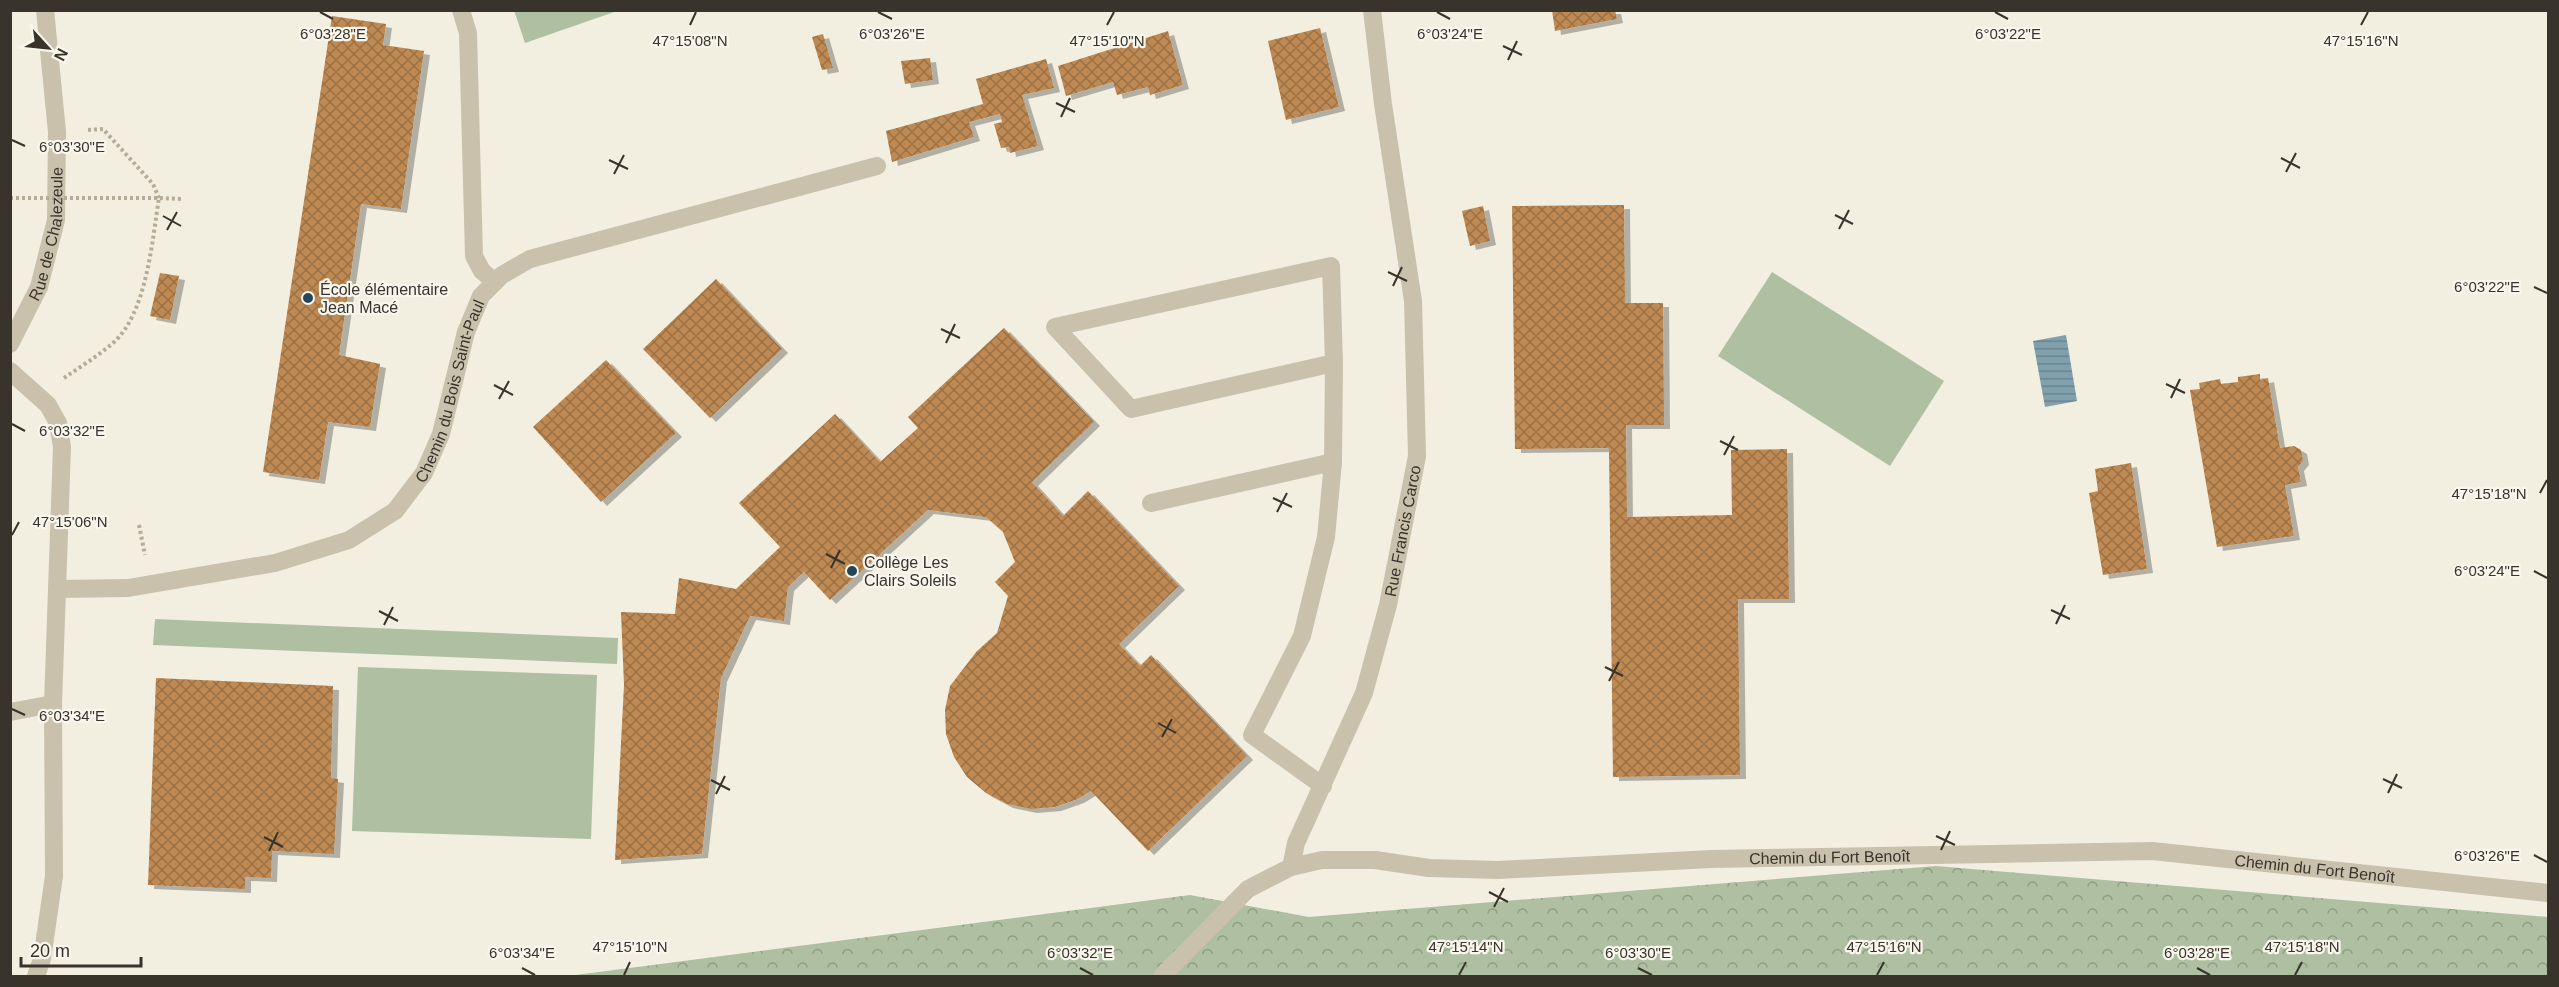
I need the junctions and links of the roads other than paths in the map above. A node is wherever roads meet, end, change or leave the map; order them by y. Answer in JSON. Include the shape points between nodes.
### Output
{"nodes":[{"id":1,"x":45,"y":10,"type":"edge"},
{"id":2,"x":461,"y":10,"type":"edge"},
{"id":3,"x":1372,"y":10,"type":"edge"},
{"id":4,"x":877,"y":166,"type":"dead end"},
{"id":5,"x":495,"y":282,"type":"junction"},
{"id":6,"x":10,"y":344,"type":"edge"},
{"id":7,"x":1334,"y":363,"type":"junction"},
{"id":8,"x":10,"y":371,"type":"edge"},
{"id":9,"x":1333,"y":462,"type":"junction"},
{"id":10,"x":1151,"y":503,"type":"dead end"},
{"id":11,"x":57,"y":589,"type":"junction"},
{"id":12,"x":53,"y":704,"type":"junction"},
{"id":13,"x":10,"y":712,"type":"edge"},
{"id":14,"x":1323,"y":786,"type":"junction"},
{"id":15,"x":1291,"y":867,"type":"junction"},
{"id":16,"x":2548,"y":893,"type":"edge"},
{"id":17,"x":36,"y":976,"type":"edge"},
{"id":18,"x":1162,"y":976,"type":"edge"}],
"edges":[{"from":1,"to":6,"type":"street","name":"Rue de Chalezeule","via":[[57,132],[56,220],[39,287]]},
{"from":2,"to":5,"type":"street","via":[[468,33],[474,256],[482,271]]},
{"from":3,"to":14,"type":"street","name":"Rue Francis Carco","via":[[1413,301],[1417,456],[1388,605],[1364,693]]},
{"from":4,"to":5,"type":"street","name":"Chemin du Bois Saint-Paul","via":[[530,259]]},
{"from":5,"to":11,"type":"street","name":"Chemin du Bois Saint-Paul","via":[[481,296],[466,332],[437,443],[424,473],[395,511],[349,540],[275,563],[128,588]]},
{"from":7,"to":7,"type":"street","via":[[1131,409],[1055,327],[1331,266]]},
{"from":7,"to":9,"type":"street"},
{"from":8,"to":11,"type":"street","via":[[48,405],[58,423],[62,447]]},
{"from":9,"to":10,"type":"street"},
{"from":9,"to":14,"type":"street","via":[[1326,537],[1302,636],[1252,735]]},
{"from":11,"to":12,"type":"street"},
{"from":12,"to":13,"type":"street"},
{"from":12,"to":17,"type":"street","via":[[54,876]]},
{"from":14,"to":15,"type":"street","name":"Rue Francis Carco","via":[[1296,843]]},
{"from":15,"to":16,"type":"street","name":"Chemin du Fort Benoît","via":[[1322,860],[1375,860],[1429,868],[1498,870],[1711,859],[2152,851]]},
{"from":15,"to":18,"type":"street","via":[[1248,889]]}]}
